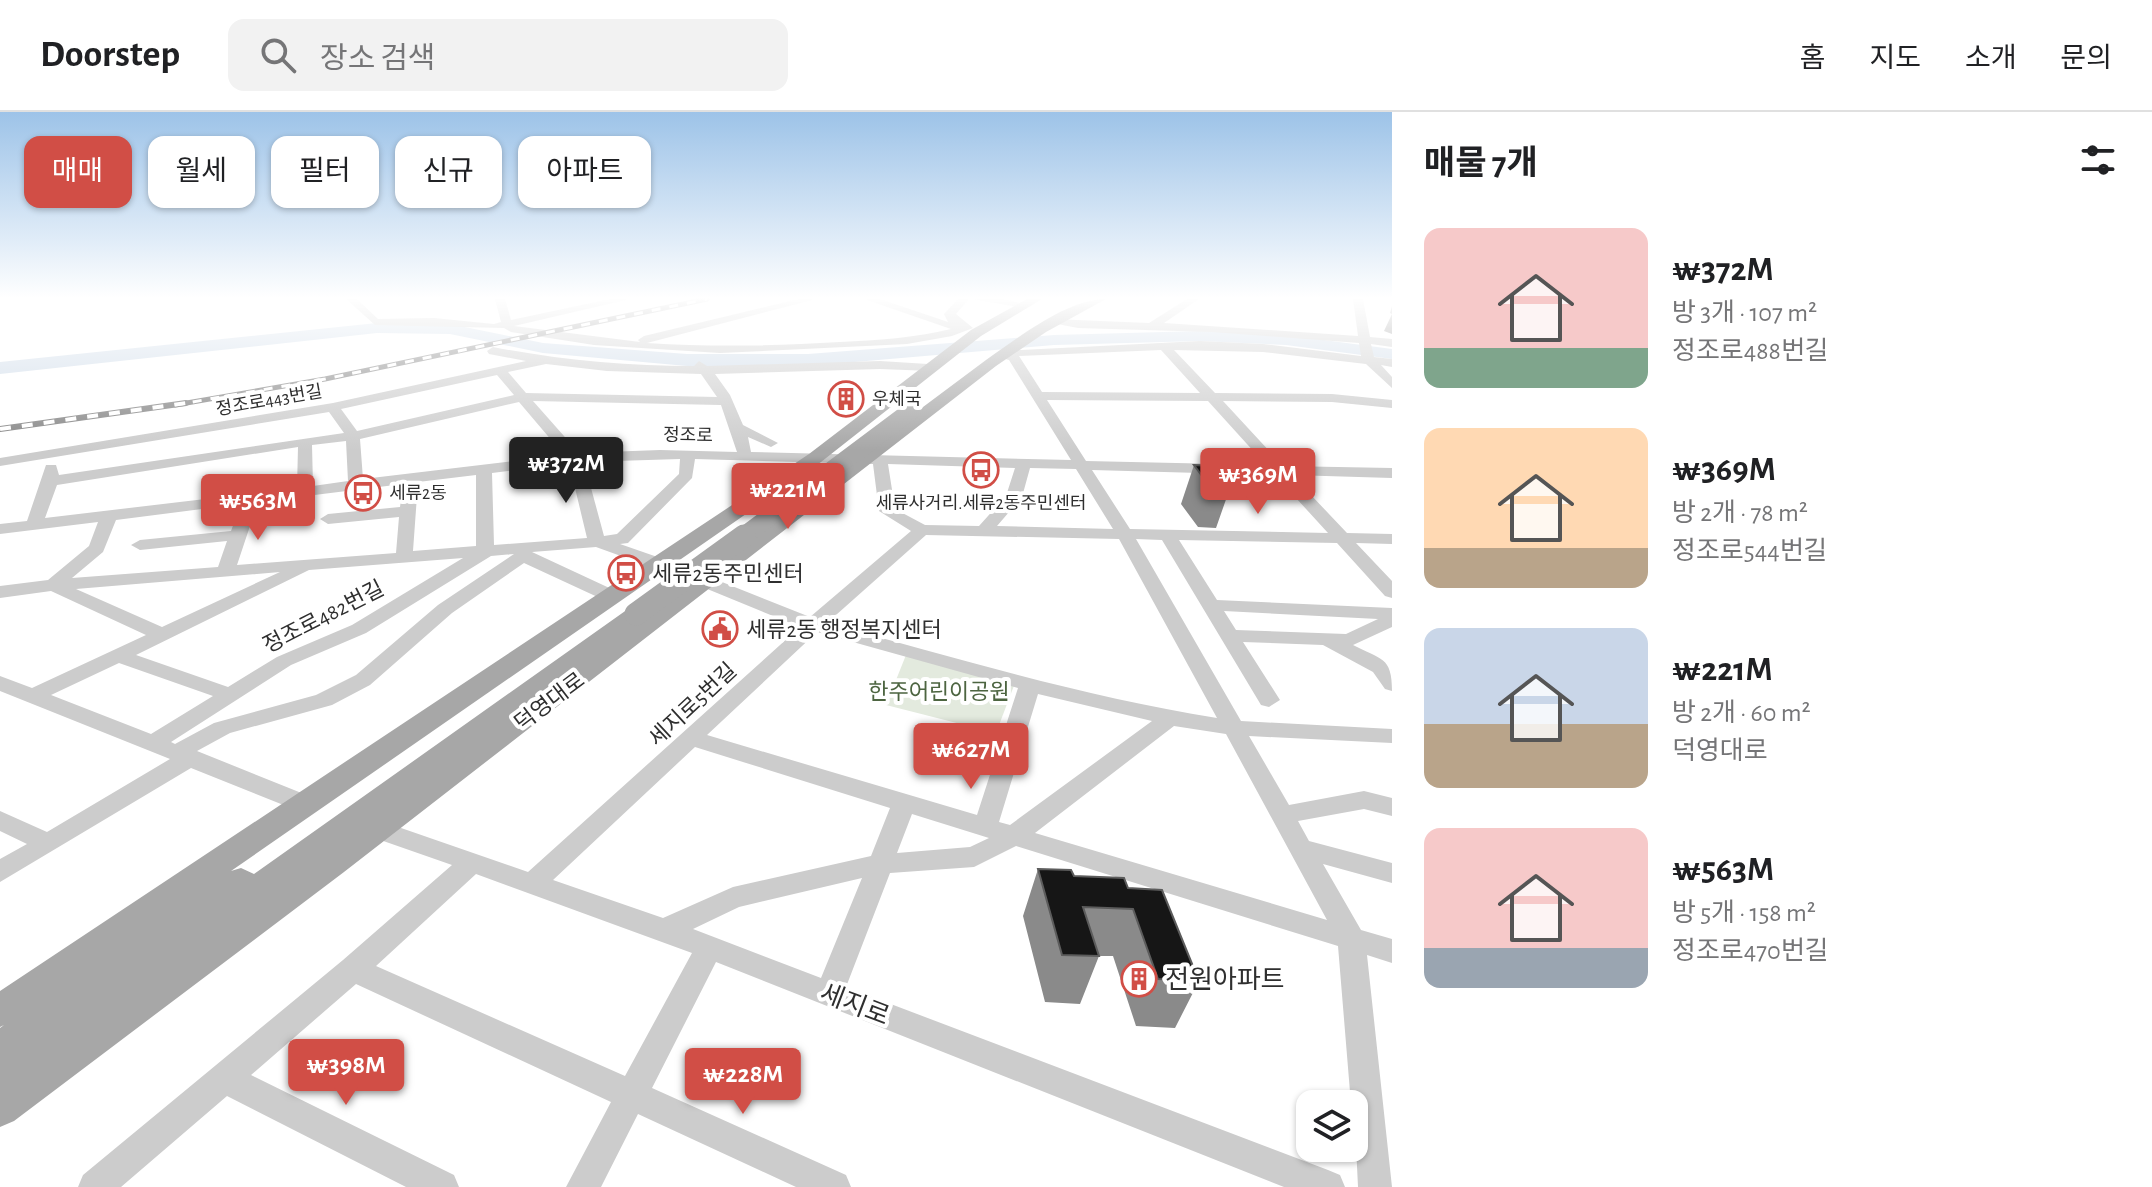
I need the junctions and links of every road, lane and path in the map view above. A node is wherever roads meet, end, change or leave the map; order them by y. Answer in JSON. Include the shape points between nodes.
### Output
{"nodes":[{"id":1,"x":677,"y":349,"type":"edge"},
{"id":2,"x":734,"y":349,"type":"edge"},
{"id":3,"x":959,"y":349,"type":"edge"},
{"id":4,"x":973,"y":349,"type":"edge"},
{"id":5,"x":996,"y":349,"type":"edge"},
{"id":6,"x":1007,"y":349,"type":"edge"},
{"id":7,"x":1105,"y":349,"type":"edge"},
{"id":8,"x":1167,"y":349,"type":"edge"},
{"id":9,"x":1274,"y":349,"type":"edge"},
{"id":10,"x":1366,"y":349,"type":"edge"},
{"id":11,"x":685,"y":350,"type":"junction"},
{"id":12,"x":493,"y":351,"type":"dead end"},
{"id":13,"x":997,"y":355,"type":"junction"},
{"id":14,"x":1368,"y":359,"type":"junction"},
{"id":15,"x":543,"y":361,"type":"junction"},
{"id":16,"x":937,"y":361,"type":"junction"},
{"id":17,"x":1392,"y":363,"type":"edge"},
{"id":18,"x":702,"y":368,"type":"junction"},
{"id":19,"x":499,"y":370,"type":"junction"},
{"id":20,"x":1392,"y":384,"type":"edge"},
{"id":21,"x":1039,"y":396,"type":"junction"},
{"id":22,"x":522,"y":397,"type":"junction"},
{"id":23,"x":1214,"y":398,"type":"junction"},
{"id":24,"x":724,"y":401,"type":"junction"},
{"id":25,"x":1392,"y":404,"type":"edge"},
{"id":26,"x":333,"y":407,"type":"junction"},
{"id":27,"x":904,"y":409,"type":"junction"},
{"id":28,"x":740,"y":428,"type":"junction"},
{"id":29,"x":353,"y":436,"type":"junction"},
{"id":30,"x":305,"y":442,"type":"junction"},
{"id":31,"x":771,"y":443,"type":"dead end"},
{"id":32,"x":50,"y":455,"type":"junction"},
{"id":33,"x":688,"y":455,"type":"junction"},
{"id":34,"x":745,"y":456,"type":"junction"},
{"id":35,"x":575,"y":458,"type":"junction"},
{"id":36,"x":815,"y":458,"type":"junction"},
{"id":37,"x":873,"y":460,"type":"junction"},
{"id":38,"x":0,"y":462,"type":"edge"},
{"id":39,"x":1024,"y":463,"type":"junction"},
{"id":40,"x":1080,"y":464,"type":"junction"},
{"id":41,"x":484,"y":469,"type":"junction"},
{"id":42,"x":1281,"y":469,"type":"junction"},
{"id":43,"x":1392,"y":473,"type":"edge"},
{"id":44,"x":411,"y":477,"type":"junction"},
{"id":45,"x":51,"y":480,"type":"junction"},
{"id":46,"x":356,"y":484,"type":"junction"},
{"id":47,"x":305,"y":491,"type":"junction"},
{"id":48,"x":251,"y":498,"type":"junction"},
{"id":49,"x":409,"y":511,"type":"junction"},
{"id":50,"x":109,"y":515,"type":"junction"},
{"id":51,"x":328,"y":519,"type":"dead end"},
{"id":52,"x":34,"y":525,"type":"junction"},
{"id":53,"x":0,"y":529,"type":"edge"},
{"id":54,"x":922,"y":530,"type":"junction"},
{"id":55,"x":984,"y":531,"type":"junction"},
{"id":56,"x":1124,"y":533,"type":"junction"},
{"id":57,"x":1167,"y":534,"type":"junction"},
{"id":58,"x":239,"y":535,"type":"junction"},
{"id":59,"x":1343,"y":538,"type":"junction"},
{"id":60,"x":1392,"y":539,"type":"edge"},
{"id":61,"x":597,"y":542,"type":"junction"},
{"id":62,"x":140,"y":545,"type":"dead end"},
{"id":63,"x":485,"y":552,"type":"junction"},
{"id":64,"x":523,"y":553,"type":"junction"},
{"id":65,"x":404,"y":558,"type":"junction"},
{"id":66,"x":315,"y":564,"type":"junction"},
{"id":67,"x":660,"y":564,"type":"junction"},
{"id":68,"x":225,"y":573,"type":"junction"},
{"id":69,"x":706,"y":582,"type":"junction"},
{"id":70,"x":53,"y":585,"type":"junction"},
{"id":71,"x":0,"y":592,"type":"edge"},
{"id":72,"x":1392,"y":592,"type":"edge"},
{"id":73,"x":1211,"y":605,"type":"junction"},
{"id":74,"x":624,"y":606,"type":"junction"},
{"id":75,"x":1392,"y":617,"type":"edge"},
{"id":76,"x":813,"y":625,"type":"junction"},
{"id":77,"x":160,"y":634,"type":"junction"},
{"id":78,"x":1230,"y":636,"type":"junction"},
{"id":79,"x":1326,"y":639,"type":"junction"},
{"id":80,"x":117,"y":655,"type":"junction"},
{"id":81,"x":0,"y":683,"type":"edge"},
{"id":82,"x":1392,"y":684,"type":"edge"},
{"id":83,"x":1030,"y":685,"type":"junction"},
{"id":84,"x":231,"y":695,"type":"junction"},
{"id":85,"x":32,"y":696,"type":"junction"},
{"id":86,"x":1269,"y":700,"type":"dead end"},
{"id":87,"x":1170,"y":718,"type":"junction"},
{"id":88,"x":1231,"y":728,"type":"junction"},
{"id":89,"x":1392,"y":736,"type":"edge"},
{"id":90,"x":691,"y":738,"type":"junction"},
{"id":91,"x":154,"y":743,"type":"junction"},
{"id":92,"x":184,"y":755,"type":"junction"},
{"id":93,"x":305,"y":804,"type":"junction"},
{"id":94,"x":904,"y":804,"type":"junction"},
{"id":95,"x":1392,"y":807,"type":"edge"},
{"id":96,"x":1282,"y":815,"type":"junction"},
{"id":97,"x":0,"y":820,"type":"edge"},
{"id":98,"x":985,"y":828,"type":"junction"},
{"id":99,"x":378,"y":829,"type":"junction"},
{"id":100,"x":1012,"y":837,"type":"junction"},
{"id":101,"x":48,"y":843,"type":"junction"},
{"id":102,"x":1301,"y":848,"type":"junction"},
{"id":103,"x":233,"y":853,"type":"junction"},
{"id":104,"x":473,"y":862,"type":"junction"},
{"id":105,"x":880,"y":864,"type":"junction"},
{"id":106,"x":0,"y":872,"type":"edge"},
{"id":107,"x":1392,"y":873,"type":"edge"},
{"id":108,"x":533,"y":883,"type":"junction"},
{"id":109,"x":285,"y":897,"type":"junction"},
{"id":110,"x":664,"y":930,"type":"junction"},
{"id":111,"x":1351,"y":938,"type":"junction"},
{"id":112,"x":709,"y":948,"type":"junction"},
{"id":113,"x":1392,"y":951,"type":"edge"},
{"id":114,"x":146,"y":959,"type":"junction"},
{"id":115,"x":353,"y":969,"type":"junction"},
{"id":116,"x":829,"y":994,"type":"junction"},
{"id":117,"x":0,"y":1011,"type":"edge"},
{"id":118,"x":0,"y":1049,"type":"edge"},
{"id":119,"x":0,"y":1076,"type":"edge"},
{"id":120,"x":224,"y":1078,"type":"junction"},
{"id":121,"x":630,"y":1096,"type":"junction"},
{"id":122,"x":0,"y":1108,"type":"edge"},
{"id":123,"x":1319,"y":1185,"type":"edge"},
{"id":124,"x":95,"y":1187,"type":"edge"},
{"id":125,"x":442,"y":1187,"type":"edge"},
{"id":126,"x":583,"y":1187,"type":"edge"},
{"id":127,"x":834,"y":1187,"type":"edge"},
{"id":128,"x":1375,"y":1187,"type":"edge"}],
"edges":[{"from":1,"to":11,"type":"street"},
{"from":2,"to":11,"type":"street"},
{"from":3,"to":16,"type":"main road","name":"덕영대로"},
{"from":4,"to":27,"type":"main road","name":"덕영대로"},
{"from":5,"to":13,"type":"main road"},
{"from":6,"to":13,"type":"main road","name":"덕영대로"},
{"from":7,"to":13,"type":"street"},
{"from":8,"to":23,"type":"street"},
{"from":9,"to":14,"type":"street"},
{"from":10,"to":14,"type":"street"},
{"from":11,"to":18,"type":"street"},
{"from":12,"to":15,"type":"street"},
{"from":13,"to":21,"type":"street","via":[[1014,358]]},
{"from":13,"to":27,"type":"main road","name":"덕영대로"},
{"from":13,"to":37,"type":"main road","name":"덕영대로"},
{"from":14,"to":17,"type":"street"},
{"from":14,"to":20,"type":"street"},
{"from":15,"to":18,"type":"street"},
{"from":15,"to":19,"type":"street","name":"정조로443번길"},
{"from":16,"to":18,"type":"street"},
{"from":16,"to":36,"type":"main road","name":"덕영대로"},
{"from":18,"to":24,"type":"street"},
{"from":19,"to":22,"type":"street"},
{"from":19,"to":26,"type":"street","name":"정조로443번길"},
{"from":21,"to":23,"type":"street"},
{"from":21,"to":40,"type":"street"},
{"from":22,"to":24,"type":"street"},
{"from":22,"to":29,"type":"street"},
{"from":22,"to":35,"type":"street"},
{"from":23,"to":25,"type":"street"},
{"from":23,"to":42,"type":"street"},
{"from":24,"to":28,"type":"street"},
{"from":26,"to":29,"type":"street"},
{"from":26,"to":32,"type":"street","name":"정조로443번길"},
{"from":27,"to":74,"type":"main road","bridge":true,"via":[[833,472]]},
{"from":28,"to":31,"type":"street"},
{"from":28,"to":34,"type":"street"},
{"from":29,"to":30,"type":"street"},
{"from":29,"to":46,"type":"street"},
{"from":30,"to":45,"type":"street"},
{"from":30,"to":47,"type":"street"},
{"from":32,"to":38,"type":"street","name":"정조로443번길"},
{"from":32,"to":45,"type":"street"},
{"from":33,"to":34,"type":"street","name":"정조로"},
{"from":33,"to":35,"type":"street","name":"정조로"},
{"from":33,"to":61,"type":"street","via":[[687,475],[622,539]]},
{"from":34,"to":36,"type":"street","name":"정조로"},
{"from":35,"to":41,"type":"street","name":"정조로"},
{"from":35,"to":61,"type":"street"},
{"from":36,"to":37,"type":"street","name":"정조로"},
{"from":36,"to":67,"type":"main road","name":"덕영대로"},
{"from":37,"to":39,"type":"street","name":"정조로"},
{"from":37,"to":54,"type":"street","via":[[887,511]]},
{"from":37,"to":69,"type":"main road","name":"덕영대로"},
{"from":39,"to":40,"type":"street","name":"정조로"},
{"from":39,"to":55,"type":"street","via":[[1014,497]]},
{"from":40,"to":42,"type":"street","name":"정조로"},
{"from":40,"to":56,"type":"street"},
{"from":41,"to":44,"type":"street","name":"정조로"},
{"from":41,"to":63,"type":"street"},
{"from":42,"to":43,"type":"street","name":"정조로"},
{"from":42,"to":59,"type":"street"},
{"from":44,"to":46,"type":"street","name":"정조로"},
{"from":44,"to":49,"type":"street"},
{"from":45,"to":52,"type":"street"},
{"from":46,"to":47,"type":"street","name":"정조로"},
{"from":47,"to":48,"type":"street","name":"정조로"},
{"from":48,"to":50,"type":"street","name":"정조로"},
{"from":48,"to":58,"type":"street"},
{"from":49,"to":51,"type":"street"},
{"from":49,"to":65,"type":"street"},
{"from":50,"to":52,"type":"street","name":"정조로"},
{"from":50,"to":70,"type":"street","via":[[97,548]]},
{"from":52,"to":53,"type":"street","name":"정조로"},
{"from":54,"to":55,"type":"street"},
{"from":54,"to":76,"type":"street","name":"세지로5번길"},
{"from":55,"to":56,"type":"street"},
{"from":56,"to":57,"type":"street"},
{"from":56,"to":88,"type":"street"},
{"from":57,"to":59,"type":"street"},
{"from":57,"to":73,"type":"street"},
{"from":58,"to":62,"type":"street"},
{"from":58,"to":68,"type":"street"},
{"from":59,"to":60,"type":"street"},
{"from":59,"to":72,"type":"street"},
{"from":61,"to":64,"type":"street"},
{"from":61,"to":67,"type":"street"},
{"from":63,"to":64,"type":"street"},
{"from":63,"to":65,"type":"street"},
{"from":63,"to":84,"type":"street","name":"정조로482번길","via":[[359,629],[284,661]]},
{"from":64,"to":74,"type":"street"},
{"from":64,"to":92,"type":"street","via":[[445,609],[363,680],[324,700],[222,728]]},
{"from":65,"to":66,"type":"street"},
{"from":66,"to":68,"type":"street"},
{"from":66,"to":77,"type":"street"},
{"from":67,"to":74,"type":"main road","name":"덕영대로"},
{"from":68,"to":70,"type":"street"},
{"from":69,"to":76,"type":"street"},
{"from":69,"to":99,"type":"main road","name":"덕영대로"},
{"from":70,"to":71,"type":"street"},
{"from":70,"to":77,"type":"street"},
{"from":73,"to":75,"type":"street"},
{"from":73,"to":78,"type":"street"},
{"from":74,"to":93,"type":"main road","name":"덕영대로"},
{"from":74,"to":114,"type":"main road","name":"덕영대로"},
{"from":75,"to":79,"type":"street","via":[[1349,640]]},
{"from":76,"to":83,"type":"street"},
{"from":76,"to":90,"type":"street","name":"세지로5번길"},
{"from":77,"to":80,"type":"street"},
{"from":78,"to":79,"type":"street"},
{"from":78,"to":86,"type":"street"},
{"from":79,"to":82,"type":"street","via":[[1380,668]]},
{"from":80,"to":84,"type":"street"},
{"from":80,"to":85,"type":"street"},
{"from":81,"to":85,"type":"street"},
{"from":83,"to":87,"type":"street"},
{"from":83,"to":98,"type":"street"},
{"from":84,"to":91,"type":"street","name":"정조로482번길"},
{"from":85,"to":91,"type":"street"},
{"from":87,"to":88,"type":"street"},
{"from":87,"to":100,"type":"street"},
{"from":88,"to":89,"type":"street"},
{"from":88,"to":96,"type":"street"},
{"from":90,"to":94,"type":"street"},
{"from":90,"to":108,"type":"street","name":"세지로5번길"},
{"from":91,"to":92,"type":"street"},
{"from":92,"to":93,"type":"street"},
{"from":92,"to":101,"type":"street"},
{"from":93,"to":103,"type":"main road","name":"덕영대로"},
{"from":94,"to":98,"type":"street"},
{"from":94,"to":105,"type":"street"},
{"from":95,"to":96,"type":"street","via":[[1364,800]]},
{"from":96,"to":102,"type":"street"},
{"from":97,"to":101,"type":"street"},
{"from":98,"to":100,"type":"street"},
{"from":99,"to":104,"type":"street","name":"세지로"},
{"from":99,"to":109,"type":"main road","name":"덕영대로"},
{"from":100,"to":105,"type":"street","via":[[974,857]]},
{"from":100,"to":111,"type":"street"},
{"from":101,"to":106,"type":"street"},
{"from":102,"to":107,"type":"street"},
{"from":102,"to":111,"type":"street"},
{"from":103,"to":114,"type":"main road"},
{"from":103,"to":117,"type":"main road","name":"덕영대로"},
{"from":104,"to":108,"type":"street","name":"세지로"},
{"from":104,"to":115,"type":"street"},
{"from":105,"to":110,"type":"street","via":[[733,898]]},
{"from":105,"to":116,"type":"street"},
{"from":108,"to":110,"type":"street","name":"세지로"},
{"from":109,"to":114,"type":"main road"},
{"from":109,"to":122,"type":"main road","name":"덕영대로"},
{"from":110,"to":112,"type":"street","name":"세지로"},
{"from":111,"to":113,"type":"street"},
{"from":111,"to":128,"type":"street"},
{"from":112,"to":116,"type":"street","name":"세지로"},
{"from":112,"to":121,"type":"street"},
{"from":114,"to":118,"type":"main road","name":"덕영대로"},
{"from":114,"to":119,"type":"main road","name":"덕영대로"},
{"from":115,"to":120,"type":"street"},
{"from":115,"to":121,"type":"street"},
{"from":116,"to":123,"type":"street","name":"세지로"},
{"from":120,"to":124,"type":"street"},
{"from":120,"to":125,"type":"street"},
{"from":121,"to":126,"type":"street"},
{"from":121,"to":127,"type":"street"}]}
